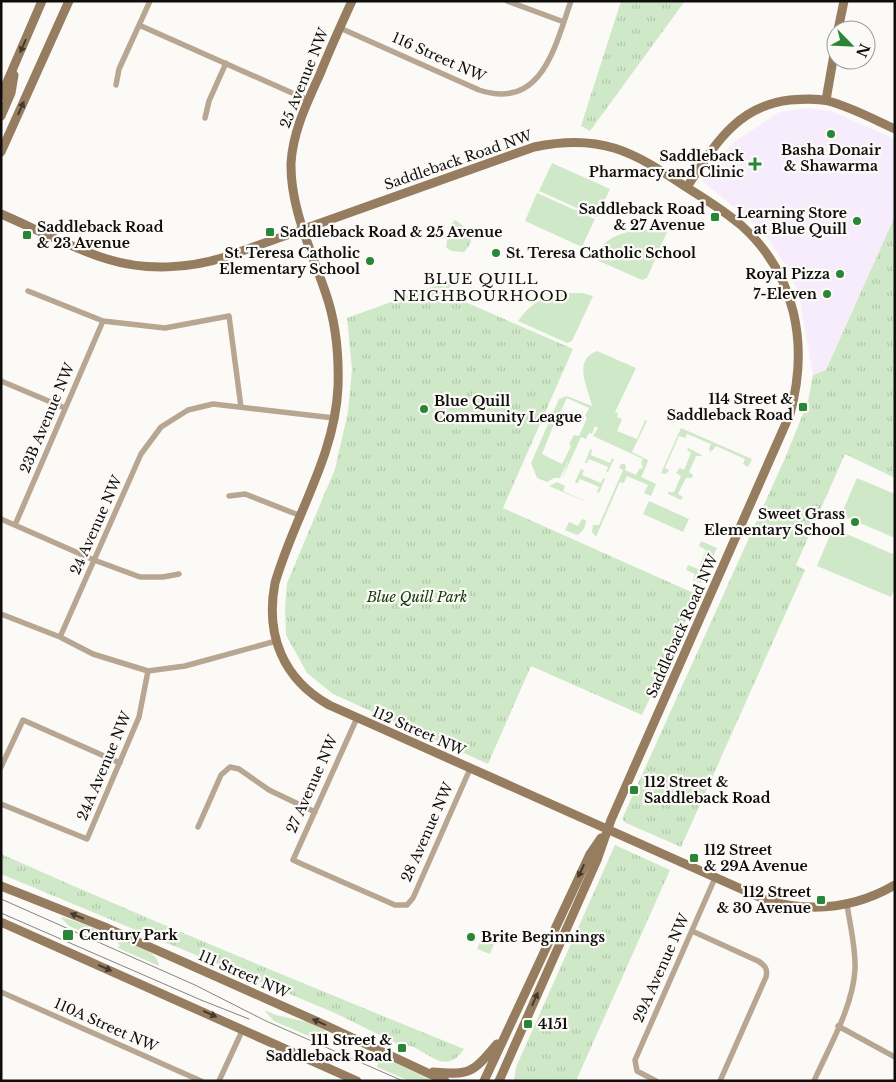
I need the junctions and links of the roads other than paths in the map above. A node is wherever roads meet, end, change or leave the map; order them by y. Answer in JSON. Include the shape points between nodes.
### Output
{"nodes":[{"id":1,"x":42,"y":1,"type":"edge"},
{"id":2,"x":69,"y":1,"type":"edge"},
{"id":3,"x":150,"y":1,"type":"edge"},
{"id":4,"x":352,"y":1,"type":"edge"},
{"id":5,"x":507,"y":1,"type":"edge"},
{"id":6,"x":571,"y":1,"type":"edge"},
{"id":7,"x":844,"y":1,"type":"edge"},
{"id":8,"x":840,"y":20,"type":"edge"},
{"id":9,"x":564,"y":22,"type":"junction"},
{"id":10,"x":140,"y":24,"type":"junction"},
{"id":11,"x":340,"y":28,"type":"junction"},
{"id":12,"x":16,"y":62,"type":"junction"},
{"id":13,"x":226,"y":63,"type":"junction"},
{"id":14,"x":831,"y":70,"type":"edge"},
{"id":15,"x":116,"y":85,"type":"dead end"},
{"id":16,"x":1,"y":96,"type":"edge"},
{"id":17,"x":308,"y":100,"type":"junction"},
{"id":18,"x":826,"y":100,"type":"junction"},
{"id":19,"x":1,"y":116,"type":"edge"},
{"id":20,"x":206,"y":118,"type":"dead end"},
{"id":21,"x":895,"y":129,"type":"edge"},
{"id":22,"x":1,"y":152,"type":"edge"},
{"id":23,"x":687,"y":187,"type":"junction"},
{"id":24,"x":1,"y":214,"type":"edge"},
{"id":25,"x":304,"y":228,"type":"junction"},
{"id":26,"x":28,"y":291,"type":"dead end"},
{"id":27,"x":103,"y":321,"type":"junction"},
{"id":28,"x":1,"y":381,"type":"edge"},
{"id":29,"x":241,"y":407,"type":"junction"},
{"id":30,"x":65,"y":408,"type":"junction"},
{"id":31,"x":334,"y":418,"type":"junction"},
{"id":32,"x":229,"y":496,"type":"dead end"},
{"id":33,"x":301,"y":516,"type":"junction"},
{"id":34,"x":1,"y":519,"type":"edge"},
{"id":35,"x":14,"y":525,"type":"junction"},
{"id":36,"x":94,"y":560,"type":"junction"},
{"id":37,"x":179,"y":574,"type":"dead end"},
{"id":38,"x":1,"y":614,"type":"edge"},
{"id":39,"x":60,"y":637,"type":"junction"},
{"id":40,"x":276,"y":641,"type":"junction"},
{"id":41,"x":148,"y":671,"type":"junction"},
{"id":42,"x":356,"y":718,"type":"junction"},
{"id":43,"x":120,"y":762,"type":"junction"},
{"id":44,"x":1,"y":767,"type":"edge"},
{"id":45,"x":470,"y":769,"type":"junction"},
{"id":46,"x":1,"y":804,"type":"edge"},
{"id":47,"x":315,"y":812,"type":"junction"},
{"id":48,"x":198,"y":827,"type":"dead end"},
{"id":49,"x":607,"y":829,"type":"junction"},
{"id":50,"x":293,"y":860,"type":"joint"},
{"id":51,"x":715,"y":878,"type":"junction"},
{"id":52,"x":895,"y":884,"type":"edge"},
{"id":53,"x":1,"y":886,"type":"edge"},
{"id":54,"x":847,"y":904,"type":"junction"},
{"id":55,"x":1,"y":922,"type":"edge"},
{"id":56,"x":692,"y":931,"type":"junction"},
{"id":57,"x":1,"y":992,"type":"edge"},
{"id":58,"x":838,"y":1026,"type":"junction"},
{"id":59,"x":242,"y":1029,"type":"junction"},
{"id":60,"x":504,"y":1036,"type":"junction"},
{"id":61,"x":895,"y":1057,"type":"edge"},
{"id":62,"x":508,"y":1059,"type":"junction"},
{"id":63,"x":426,"y":1072,"type":"junction"},
{"id":64,"x":201,"y":1081,"type":"edge"},
{"id":65,"x":219,"y":1081,"type":"edge"},
{"id":66,"x":357,"y":1081,"type":"edge"},
{"id":67,"x":445,"y":1081,"type":"edge"},
{"id":68,"x":484,"y":1081,"type":"edge"},
{"id":69,"x":499,"y":1081,"type":"edge"},
{"id":70,"x":508,"y":1081,"type":"edge"},
{"id":71,"x":656,"y":1081,"type":"edge"},
{"id":72,"x":720,"y":1081,"type":"edge"},
{"id":73,"x":814,"y":1081,"type":"edge"}],
"edges":[{"from":1,"to":12,"type":"street","one_way":true},
{"from":22,"to":2,"type":"street","one_way":true},
{"from":3,"to":10,"type":"street"},
{"from":4,"to":11,"type":"street","name":"25 Avenue NW"},
{"from":5,"to":9,"type":"street"},
{"from":6,"to":9,"type":"street"},
{"from":7,"to":8,"type":"street"},
{"from":9,"to":11,"type":"street","name":"116 Street NW","via":[[547,66],[537,79],[509,93],[498,94],[485,92]]},
{"from":10,"to":13,"type":"street"},
{"from":10,"to":15,"type":"street","via":[[119,69]]},
{"from":11,"to":17,"type":"street","name":"25 Avenue NW"},
{"from":12,"to":16,"type":"street"},
{"from":12,"to":19,"type":"street","via":[[11,93]]},
{"from":13,"to":17,"type":"street"},
{"from":13,"to":20,"type":"street","via":[[209,101]]},
{"from":14,"to":18,"type":"street"},
{"from":17,"to":25,"type":"street","name":"25 Avenue NW","via":[[297,129],[291,164],[294,193]]},
{"from":18,"to":21,"type":"street"},
{"from":18,"to":23,"type":"street","via":[[785,101],[767,105],[745,116],[722,135]]},
{"from":23,"to":25,"type":"street","name":"Saddleback Road NW","via":[[621,149],[596,143],[556,143],[534,147]]},
{"from":23,"to":49,"type":"street","name":"Saddleback Road NW","via":[[742,226],[773,263],[792,305],[799,372],[785,426]]},
{"from":24,"to":25,"type":"street","name":"Saddleback Road NW","via":[[97,256],[154,266],[215,260]]},
{"from":25,"to":31,"type":"street","name":"25 Avenue NW","via":[[335,332],[338,386]]},
{"from":26,"to":27,"type":"street"},
{"from":27,"to":29,"type":"street","via":[[165,328],[229,316]]},
{"from":27,"to":30,"type":"street","name":"23B Avenue NW"},
{"from":28,"to":30,"type":"street"},
{"from":29,"to":31,"type":"street"},
{"from":29,"to":36,"type":"street","name":"24 Avenue NW","via":[[213,404],[188,410],[161,427],[141,454]]},
{"from":30,"to":35,"type":"street","name":"23B Avenue NW"},
{"from":31,"to":33,"type":"street","name":"25 Avenue NW","via":[[322,463]]},
{"from":32,"to":33,"type":"street","via":[[245,494]]},
{"from":33,"to":40,"type":"street","name":"25 Avenue NW","via":[[275,584],[272,612]]},
{"from":34,"to":35,"type":"street"},
{"from":35,"to":36,"type":"street"},
{"from":36,"to":37,"type":"street","via":[[140,577]]},
{"from":36,"to":39,"type":"street","name":"24 Avenue NW"},
{"from":38,"to":39,"type":"street"},
{"from":39,"to":41,"type":"street","via":[[93,654]]},
{"from":40,"to":41,"type":"street","via":[[185,666]]},
{"from":40,"to":42,"type":"street","name":"112 Street NW","via":[[286,664],[305,688],[329,706]]},
{"from":41,"to":43,"type":"street","name":"24A Avenue NW","via":[[140,717]]},
{"from":42,"to":45,"type":"street","name":"112 Street NW"},
{"from":42,"to":47,"type":"street","name":"27 Avenue NW"},
{"from":43,"to":44,"type":"street","via":[[23,720]]},
{"from":43,"to":46,"type":"street","name":"24A Avenue NW","via":[[87,839]]},
{"from":45,"to":49,"type":"street","name":"112 Street NW"},
{"from":45,"to":50,"type":"street","name":"28 Avenue NW","via":[[413,898],[407,905],[395,906]]},
{"from":47,"to":48,"type":"street","via":[[230,767],[221,775]]},
{"from":47,"to":50,"type":"street","name":"27 Avenue NW"},
{"from":49,"to":51,"type":"street","name":"112 Street NW"},
{"from":49,"to":60,"type":"street","name":"Saddleback Road NW","one_way":true,"via":[[590,854]]},
{"from":62,"to":49,"type":"street","name":"Saddleback Road NW","one_way":true,"via":[[597,860]]},
{"from":51,"to":54,"type":"street","name":"112 Street NW","via":[[786,905],[817,908]]},
{"from":51,"to":56,"type":"street","name":"29A Avenue NW"},
{"from":52,"to":54,"type":"street","name":"112 Street NW"},
{"from":63,"to":53,"type":"street","name":"111 Street NW","one_way":true,"via":[[115,932]]},
{"from":54,"to":58,"type":"street","via":[[855,969],[850,999]]},
{"from":55,"to":59,"type":"street","one_way":true},
{"from":56,"to":71,"type":"street","name":"29A Avenue NW","via":[[636,1055],[636,1069]]},
{"from":56,"to":72,"type":"street","via":[[758,961],[766,968],[766,977]]},
{"from":57,"to":64,"type":"street","name":"110A Street NW"},
{"from":58,"to":61,"type":"street"},
{"from":58,"to":73,"type":"street"},
{"from":59,"to":65,"type":"street"},
{"from":59,"to":66,"type":"street"},
{"from":60,"to":63,"type":"street","via":[[476,1068],[458,1074]]},
{"from":60,"to":68,"type":"street","name":"Saddleback Road NW"},
{"from":62,"to":69,"type":"street","name":"Saddleback Road NW"},
{"from":62,"to":70,"type":"street"},
{"from":63,"to":67,"type":"street","name":"111 Street NW"}]}
